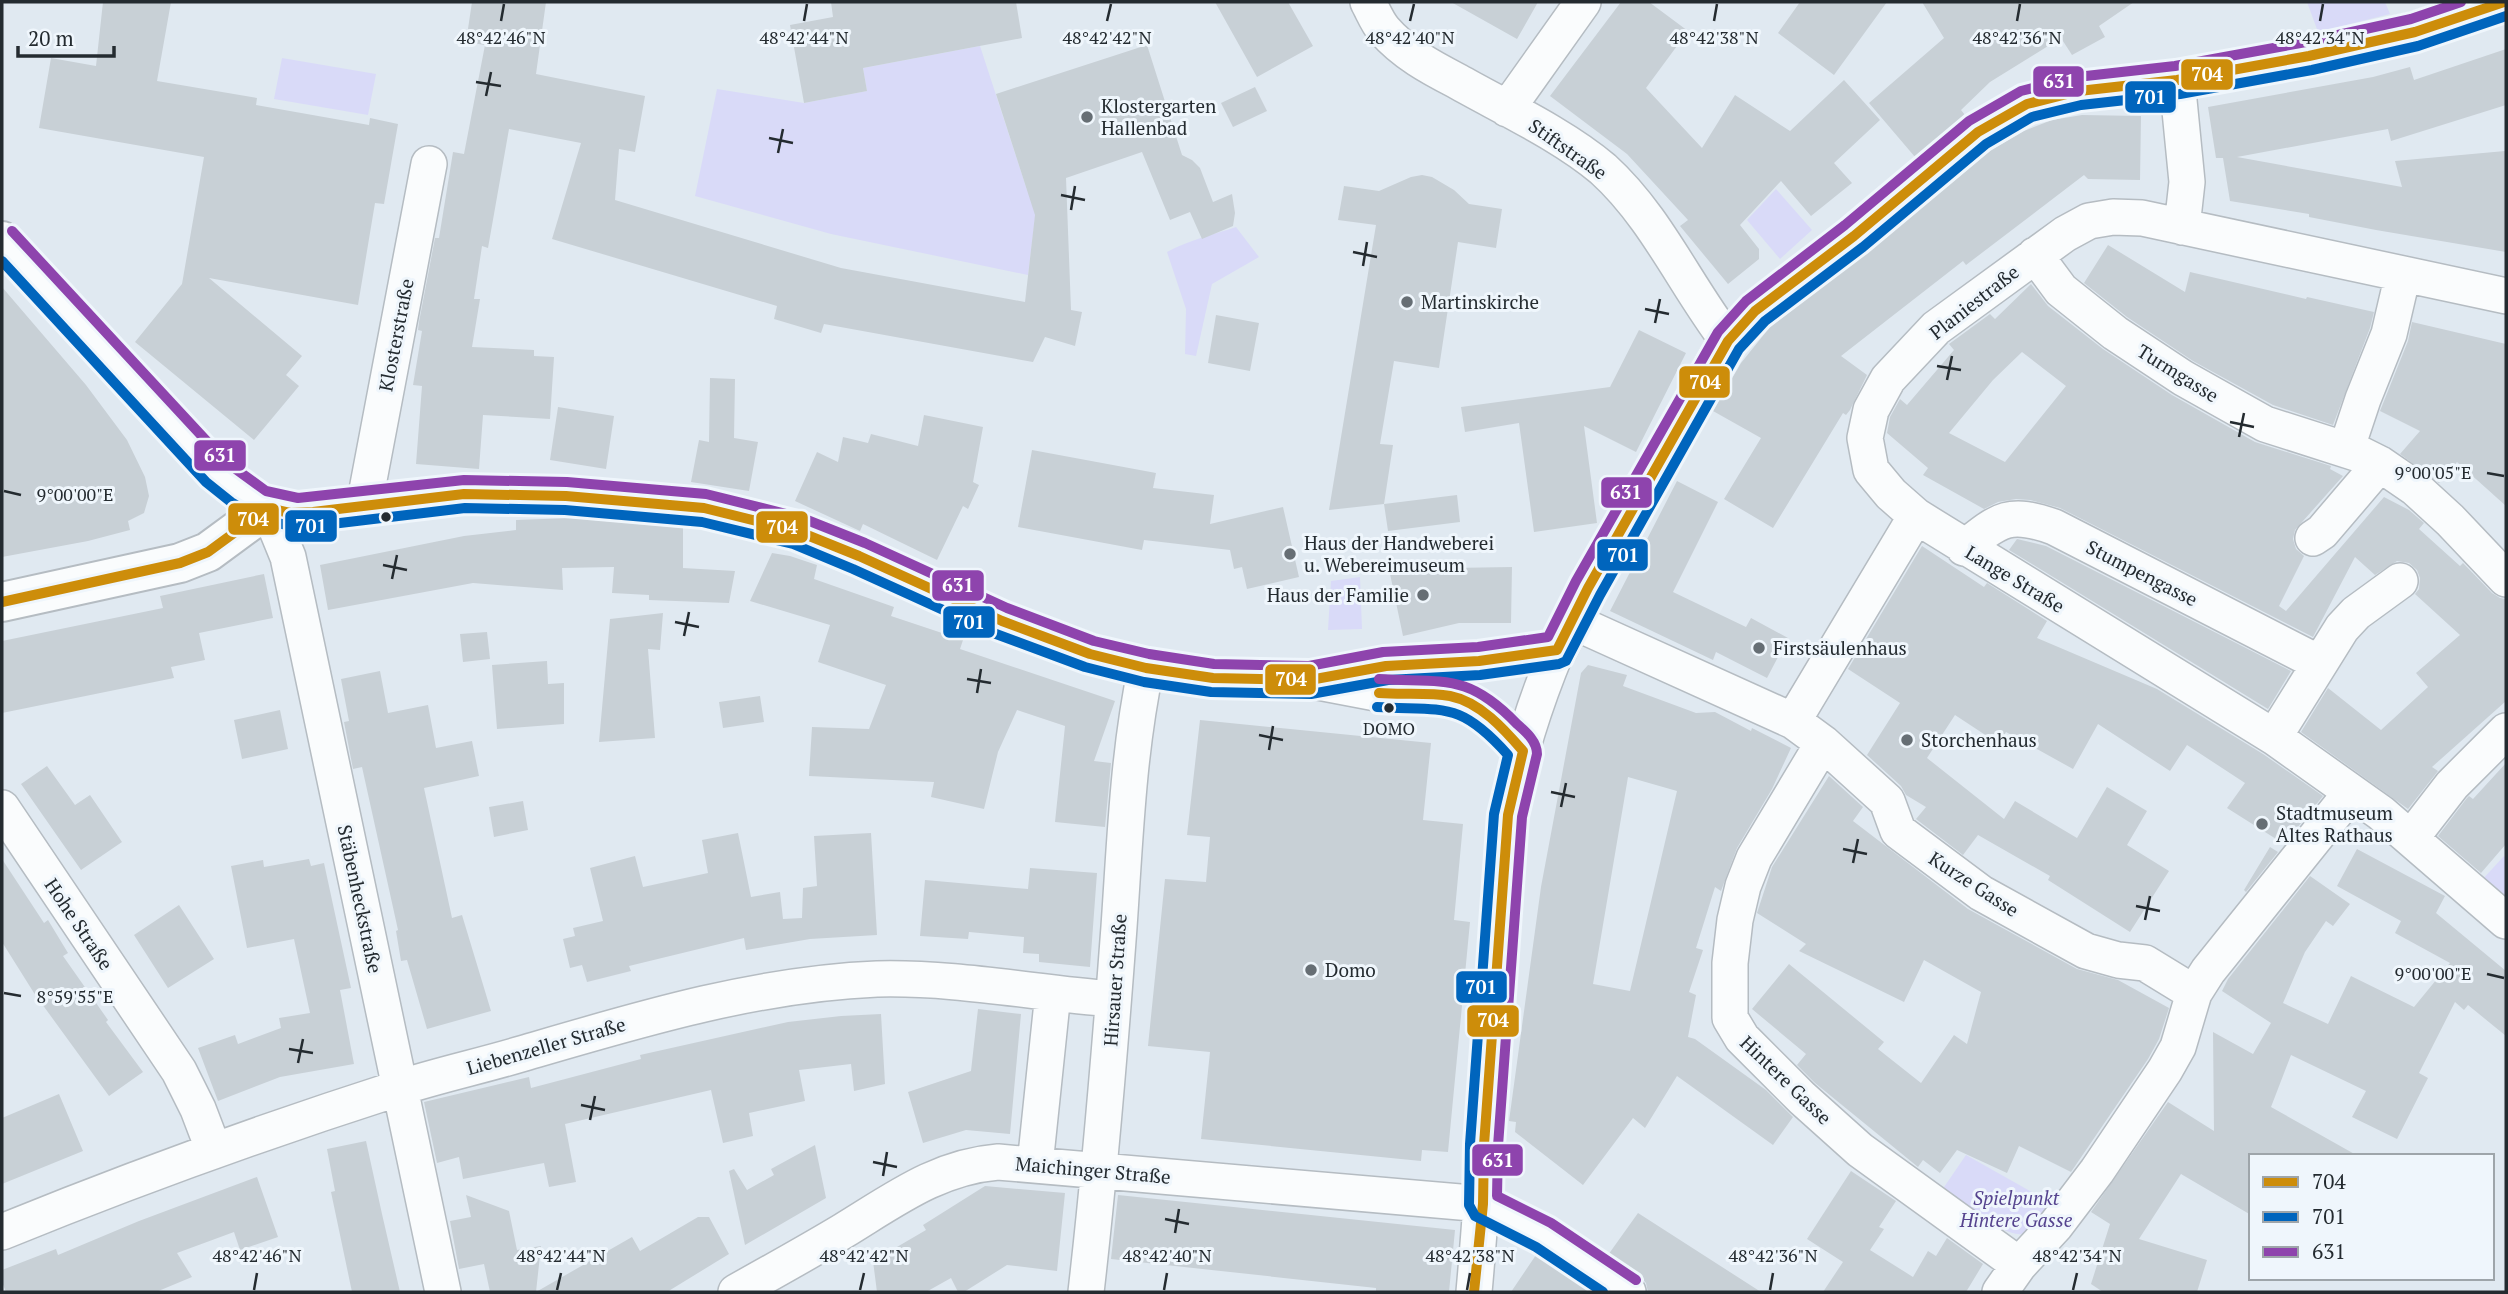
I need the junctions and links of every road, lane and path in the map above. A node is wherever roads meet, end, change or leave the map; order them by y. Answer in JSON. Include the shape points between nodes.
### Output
{"nodes":[{"id":1,"x":1368,"y":2,"type":"edge"},
{"id":2,"x":1583,"y":2,"type":"edge"},
{"id":3,"x":2504,"y":2,"type":"edge"},
{"id":4,"x":2177,"y":80,"type":"junction"},
{"id":5,"x":1507,"y":109,"type":"junction"},
{"id":6,"x":429,"y":164,"type":"dead end"},
{"id":7,"x":2182,"y":227,"type":"junction"},
{"id":8,"x":2,"y":241,"type":"edge"},
{"id":9,"x":2035,"y":255,"type":"junction"},
{"id":10,"x":2403,"y":274,"type":"junction"},
{"id":11,"x":2506,"y":296,"type":"edge"},
{"id":12,"x":1728,"y":341,"type":"junction"},
{"id":13,"x":2346,"y":450,"type":"junction"},
{"id":14,"x":2380,"y":464,"type":"junction"},
{"id":15,"x":364,"y":506,"type":"junction"},
{"id":16,"x":268,"y":508,"type":"junction"},
{"id":17,"x":1916,"y":516,"type":"junction"},
{"id":18,"x":2313,"y":538,"type":"dead end"},
{"id":19,"x":1964,"y":548,"type":"junction"},
{"id":20,"x":2506,"y":579,"type":"edge"},
{"id":21,"x":2400,"y":581,"type":"dead end"},
{"id":22,"x":2,"y":602,"type":"edge"},
{"id":23,"x":1564,"y":635,"type":"junction"},
{"id":24,"x":2319,"y":663,"type":"junction"},
{"id":25,"x":1146,"y":668,"type":"junction"},
{"id":26,"x":1310,"y":680,"type":"junction"},
{"id":27,"x":1793,"y":721,"type":"junction"},
{"id":28,"x":2506,"y":731,"type":"edge"},
{"id":29,"x":2274,"y":737,"type":"junction"},
{"id":30,"x":1823,"y":743,"type":"junction"},
{"id":31,"x":1523,"y":751,"type":"junction"},
{"id":32,"x":2351,"y":793,"type":"junction"},
{"id":33,"x":2,"y":808,"type":"edge"},
{"id":34,"x":2411,"y":838,"type":"junction"},
{"id":35,"x":2506,"y":921,"type":"edge"},
{"id":36,"x":1053,"y":993,"type":"junction"},
{"id":37,"x":2194,"y":993,"type":"junction"},
{"id":38,"x":1114,"y":999,"type":"junction"},
{"id":39,"x":400,"y":1088,"type":"junction"},
{"id":40,"x":214,"y":1151,"type":"junction"},
{"id":41,"x":1035,"y":1165,"type":"junction"},
{"id":42,"x":1100,"y":1170,"type":"junction"},
{"id":43,"x":1483,"y":1204,"type":"junction"},
{"id":44,"x":2,"y":1232,"type":"edge"},
{"id":45,"x":2010,"y":1278,"type":"edge"},
{"id":46,"x":443,"y":1292,"type":"edge"},
{"id":47,"x":736,"y":1292,"type":"edge"},
{"id":48,"x":1086,"y":1292,"type":"edge"},
{"id":49,"x":1474,"y":1292,"type":"edge"},
{"id":50,"x":1628,"y":1292,"type":"edge"}],
"edges":[{"from":1,"to":5,"type":"street","name":"Stiftstraße","via":[[1382,28],[1412,57]]},
{"from":2,"to":5,"type":"street"},
{"from":3,"to":4,"type":"main road","via":[[2415,32]]},
{"from":4,"to":7,"type":"street","via":[[2188,182]]},
{"from":4,"to":12,"type":"main road","via":[[2079,91],[2027,104],[1978,132],[1755,311]]},
{"from":5,"to":12,"type":"street","name":"Stiftstraße","via":[[1571,146],[1625,192]]},
{"from":6,"to":15,"type":"street","name":"Klosterstraße"},
{"from":7,"to":9,"type":"street","name":"Planiestraße","via":[[2142,218],[2089,221]]},
{"from":7,"to":10,"type":"street","name":"Planiestraße"},
{"from":8,"to":16,"type":"main road","via":[[216,472]]},
{"from":9,"to":13,"type":"street","name":"Turmgasse","via":[[2069,297],[2183,378],[2265,424]]},
{"from":9,"to":17,"type":"street","name":"Planiestraße","via":[[1936,328],[1888,379],[1871,410],[1865,438],[1871,470]]},
{"from":10,"to":11,"type":"street","name":"Planiestraße"},
{"from":10,"to":13,"type":"street","via":[[2389,334]]},
{"from":12,"to":23,"type":"main road"},
{"from":13,"to":14,"type":"street","name":"Turmgasse"},
{"from":14,"to":18,"type":"street"},
{"from":14,"to":20,"type":"street","name":"Turmgasse","via":[[2415,488]]},
{"from":15,"to":16,"type":"main road","via":[[290,513]]},
{"from":15,"to":25,"type":"main road","via":[[496,494],[704,509],[797,531],[1020,628],[1090,654]]},
{"from":16,"to":22,"type":"main road","via":[[208,552],[180,563]]},
{"from":16,"to":39,"type":"street","name":"Stäbenheckstraße","via":[[288,557]]},
{"from":17,"to":19,"type":"street","name":"Lange Straße"},
{"from":17,"to":27,"type":"street"},
{"from":19,"to":24,"type":"street","name":"Stumpengasse","via":[[2008,519],[2029,518]]},
{"from":19,"to":29,"type":"street","name":"Lange Straße"},
{"from":21,"to":24,"type":"street","via":[[2356,613]]},
{"from":23,"to":26,"type":"main road","via":[[1479,661],[1386,666]]},
{"from":23,"to":27,"type":"street"},
{"from":23,"to":31,"type":"street","via":[[1542,684]]},
{"from":24,"to":29,"type":"street"},
{"from":25,"to":26,"type":"main road","via":[[1213,678]]},
{"from":25,"to":38,"type":"street","name":"Hirsauer Straße","via":[[1132,760]]},
{"from":26,"to":31,"type":"street","via":[[1376,693],[1453,696],[1486,713]]},
{"from":27,"to":30,"type":"street","name":"Kurze Gasse"},
{"from":28,"to":34,"type":"street","via":[[2452,785]]},
{"from":29,"to":32,"type":"street","name":"Lange Straße"},
{"from":30,"to":37,"type":"street","name":"Kurze Gasse","via":[[1887,800],[1898,831],[1981,893],[2086,951],[2145,963]]},
{"from":30,"to":45,"type":"street","name":"Hintere Gasse","via":[[1754,859],[1743,886],[1730,963],[1730,1018],[1742,1038],[1802,1098]]},
{"from":31,"to":43,"type":"street","via":[[1508,815],[1483,1145]]},
{"from":32,"to":34,"type":"street","name":"Lange Straße"},
{"from":32,"to":37,"type":"street","name":"Hintere Gasse"},
{"from":33,"to":40,"type":"street","name":"Hohe Straße","via":[[179,1071]]},
{"from":34,"to":35,"type":"street","name":"Lange Straße"},
{"from":36,"to":38,"type":"street","name":"Liebenzeller Straße"},
{"from":36,"to":39,"type":"street","name":"Liebenzeller Straße","via":[[879,979],[796,987],[659,1014]]},
{"from":36,"to":41,"type":"street"},
{"from":37,"to":45,"type":"street","name":"Hintere Gasse","via":[[2178,1047],[2165,1070],[2097,1171]]},
{"from":38,"to":42,"type":"street","name":"Hirsauer Straße"},
{"from":39,"to":40,"type":"street","name":"Liebenzeller Straße"},
{"from":39,"to":46,"type":"street","name":"Stäbenheckstraße"},
{"from":40,"to":44,"type":"street","name":"Liebenzeller Straße"},
{"from":41,"to":42,"type":"street","name":"Maichinger Straße"},
{"from":41,"to":47,"type":"street","name":"Maichinger Straße","via":[[972,1164],[946,1172]]},
{"from":42,"to":43,"type":"street","name":"Maichinger Straße"},
{"from":42,"to":48,"type":"street","name":"Hirsauer Straße"},
{"from":43,"to":49,"type":"street"},
{"from":43,"to":50,"type":"street","via":[[1544,1235]]}]}
